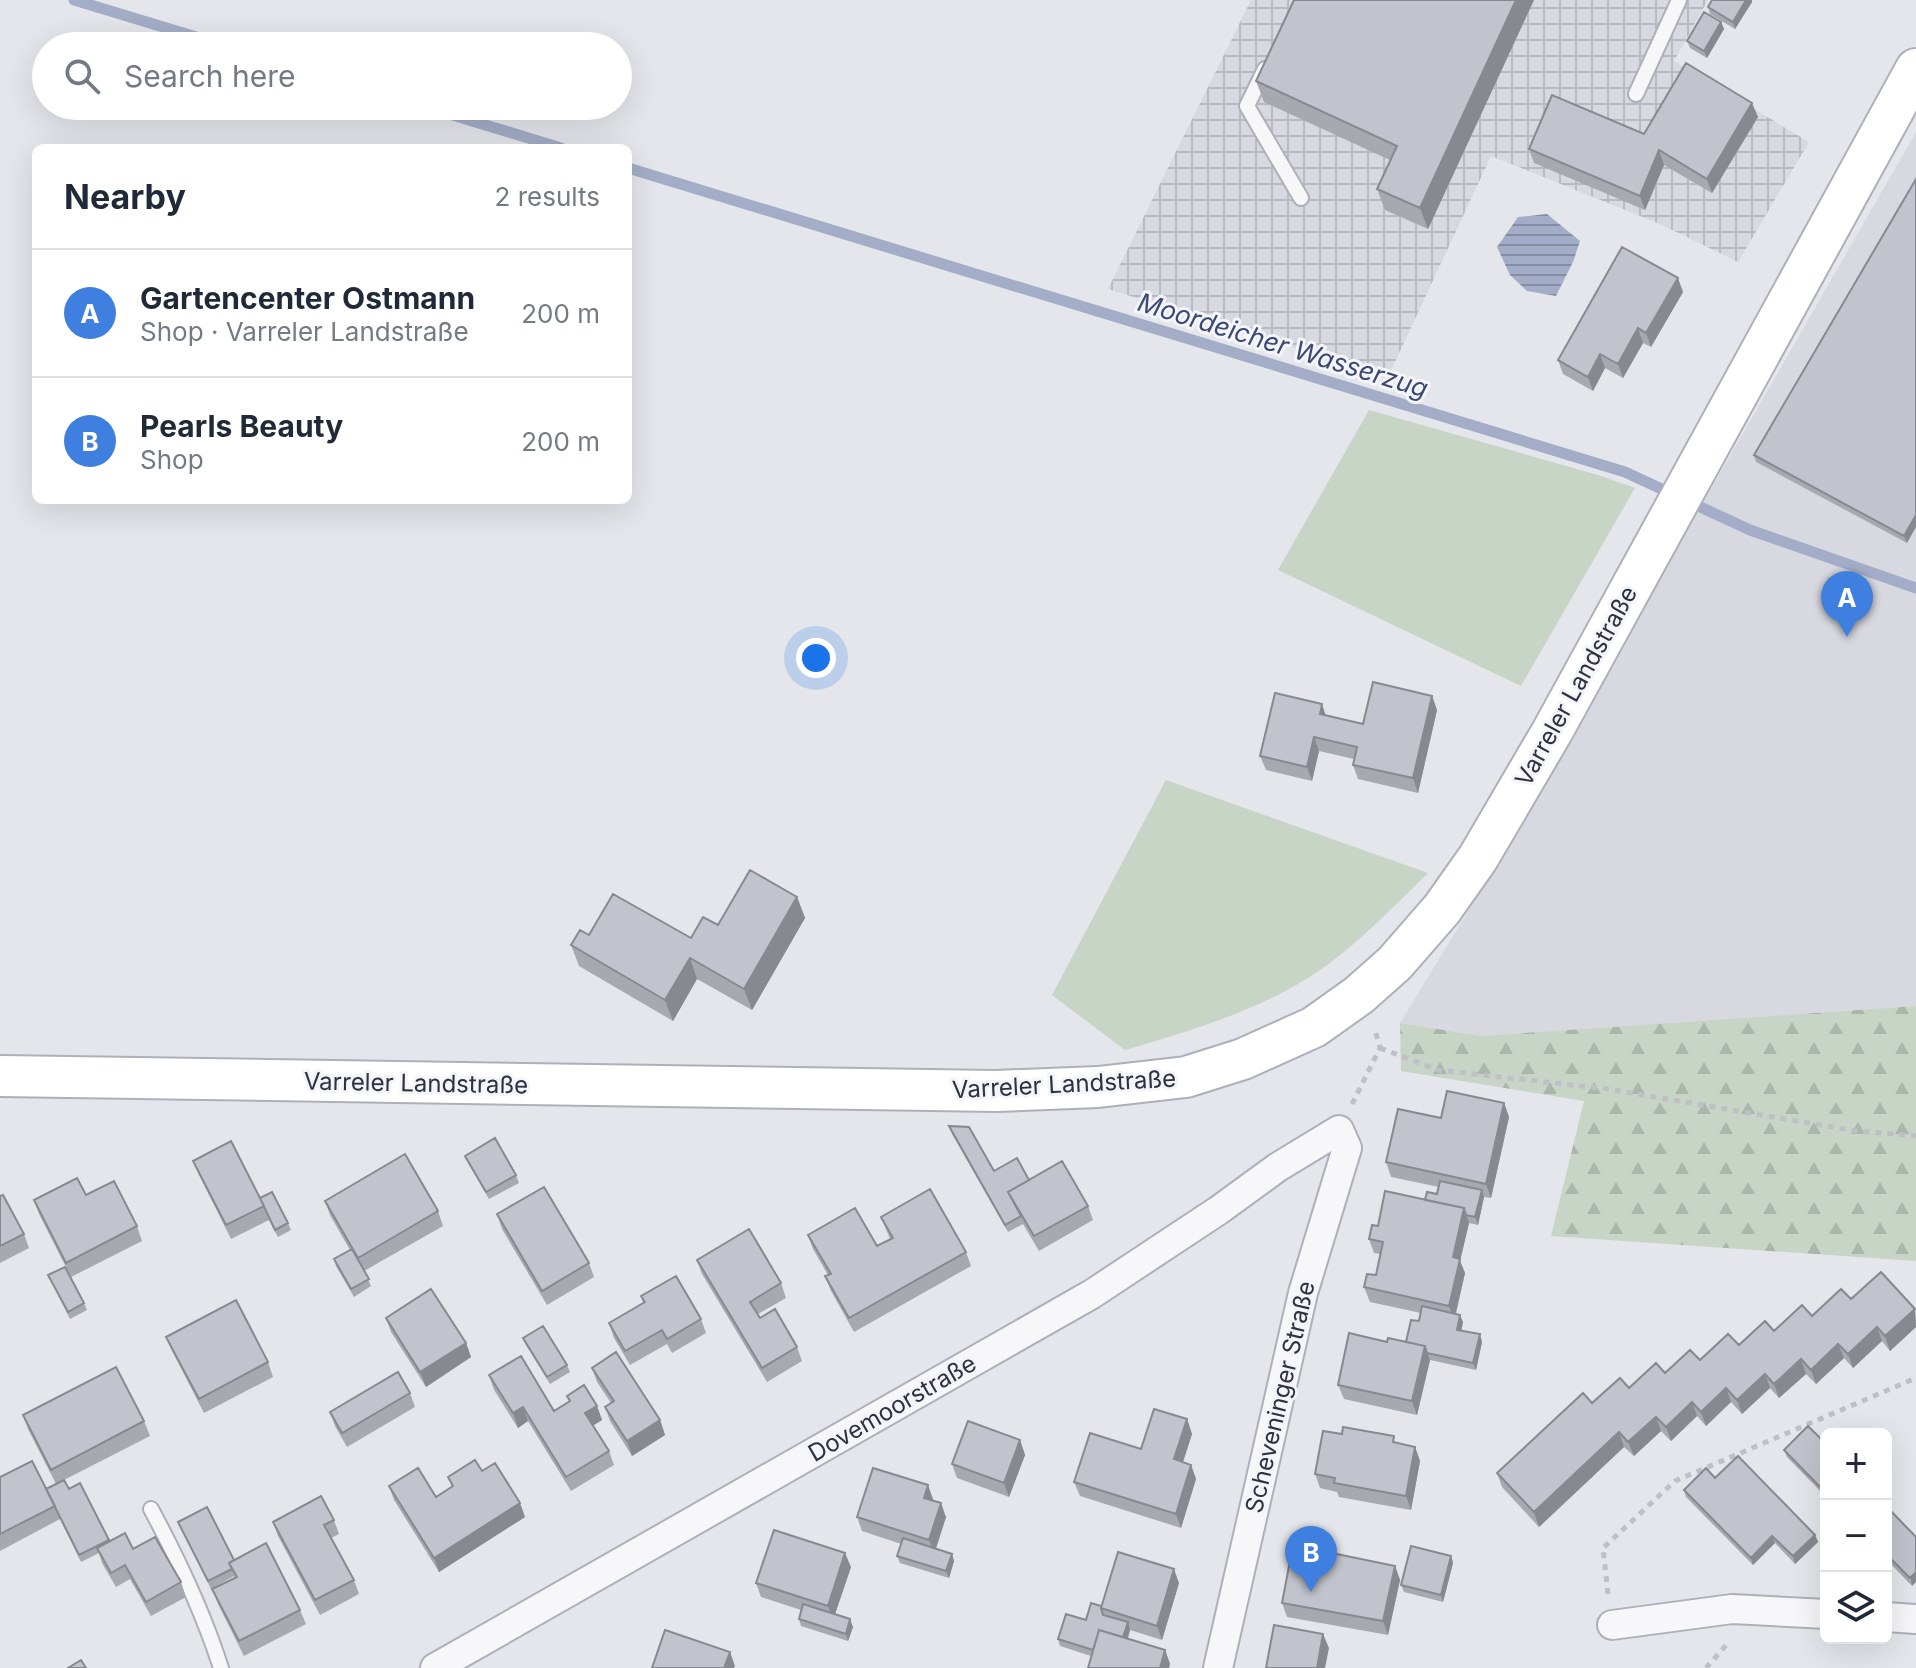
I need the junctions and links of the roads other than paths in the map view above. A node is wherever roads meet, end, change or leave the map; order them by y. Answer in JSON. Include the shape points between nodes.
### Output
{"nodes":[{"id":1,"x":1679,"y":0,"type":"edge"},
{"id":2,"x":1272,"y":53,"type":"edge"},
{"id":3,"x":1916,"y":69,"type":"edge"},
{"id":4,"x":1636,"y":94,"type":"dead end"},
{"id":5,"x":1301,"y":198,"type":"dead end"},
{"id":6,"x":0,"y":1076,"type":"edge"},
{"id":7,"x":1339,"y":1130,"type":"joint"},
{"id":8,"x":151,"y":1509,"type":"dead end"},
{"id":9,"x":1820,"y":1614,"type":"edge"},
{"id":10,"x":1892,"y":1617,"type":"edge"},
{"id":11,"x":1916,"y":1619,"type":"edge"},
{"id":12,"x":1612,"y":1625,"type":"road end"},
{"id":13,"x":221,"y":1668,"type":"edge"},
{"id":14,"x":435,"y":1668,"type":"edge"},
{"id":15,"x":1218,"y":1668,"type":"edge"}],
"edges":[{"from":1,"to":4,"type":"lane"},
{"from":2,"to":5,"type":"lane","via":[[1247,106]]},
{"from":3,"to":6,"type":"main road","name":"Varreler Landstraße","via":[[1478,858],[1395,963],[1314,1027],[1186,1077],[996,1091]]},
{"from":7,"to":14,"type":"street","name":"Dovemoorstraße","via":[[1092,1294]]},
{"from":7,"to":15,"type":"street","name":"Scheveninger Straße","via":[[1347,1148],[1303,1293]]},
{"from":8,"to":13,"type":"lane","via":[[185,1574]]},
{"from":9,"to":12,"type":"street","via":[[1732,1609]]},
{"from":10,"to":11,"type":"street"}]}
